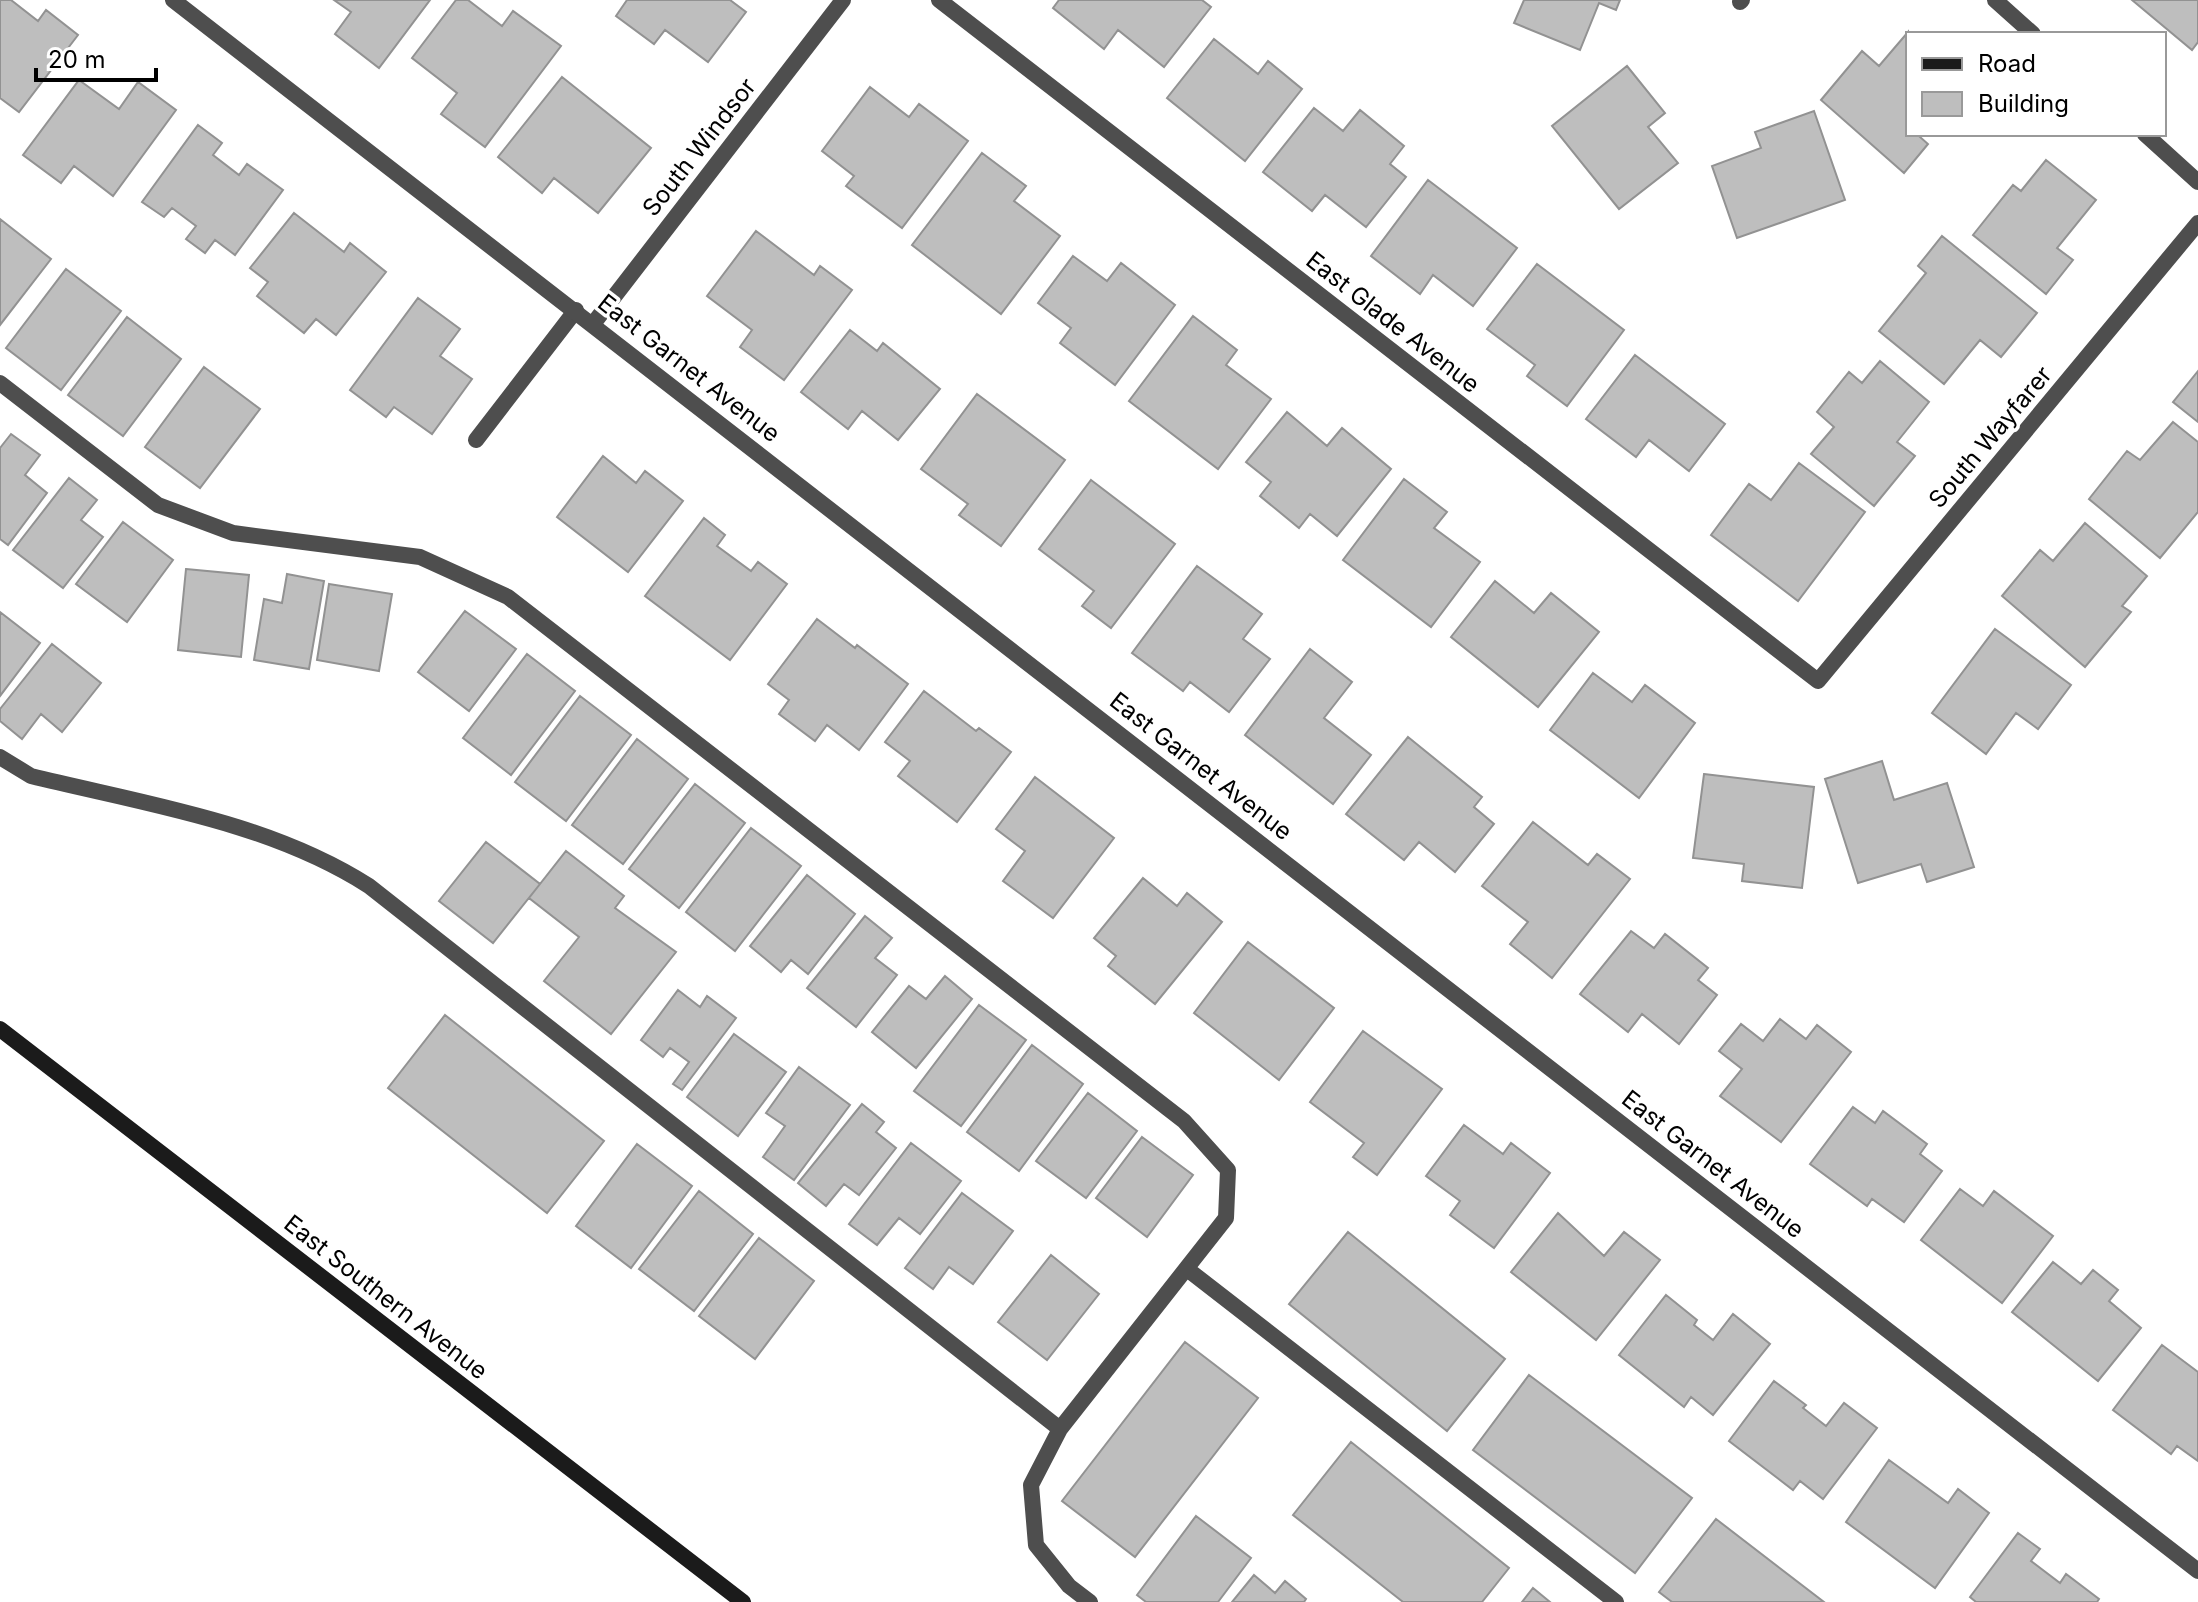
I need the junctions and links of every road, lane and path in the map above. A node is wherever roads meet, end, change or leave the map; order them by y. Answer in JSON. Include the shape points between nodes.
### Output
{"nodes":[{"id":1,"x":173,"y":0,"type":"edge"},
{"id":2,"x":843,"y":0,"type":"edge"},
{"id":3,"x":939,"y":0,"type":"edge"},
{"id":4,"x":1995,"y":0,"type":"edge"},
{"id":5,"x":2031,"y":32,"type":"edge"},
{"id":6,"x":2147,"y":136,"type":"edge"},
{"id":7,"x":2198,"y":182,"type":"edge"},
{"id":8,"x":2198,"y":223,"type":"edge"},
{"id":9,"x":576,"y":310,"type":"junction"},
{"id":10,"x":593,"y":324,"type":"junction"},
{"id":11,"x":0,"y":383,"type":"edge"},
{"id":12,"x":476,"y":440,"type":"dead end"},
{"id":13,"x":1818,"y":681,"type":"joint"},
{"id":14,"x":0,"y":757,"type":"edge"},
{"id":15,"x":0,"y":1029,"type":"edge"},
{"id":16,"x":1187,"y":1269,"type":"junction"},
{"id":17,"x":1060,"y":1429,"type":"junction"},
{"id":18,"x":2198,"y":1571,"type":"edge"},
{"id":19,"x":743,"y":1602,"type":"edge"},
{"id":20,"x":1090,"y":1602,"type":"edge"},
{"id":21,"x":1616,"y":1602,"type":"edge"}],
"edges":[{"from":1,"to":9,"type":"street","name":"East Garnet Avenue"},
{"from":2,"to":10,"type":"street","name":"South Windsor"},
{"from":3,"to":13,"type":"street","name":"East Glade Avenue"},
{"from":4,"to":5,"type":"street"},
{"from":6,"to":7,"type":"street"},
{"from":8,"to":13,"type":"street","name":"South Wayfarer"},
{"from":9,"to":10,"type":"street","name":"East Garnet Avenue"},
{"from":9,"to":12,"type":"street"},
{"from":10,"to":18,"type":"street","name":"East Garnet Avenue"},
{"from":11,"to":16,"type":"street","via":[[158,505],[233,533],[420,557],[508,597],[1184,1121],[1228,1170],[1226,1218]]},
{"from":14,"to":17,"type":"street","via":[[31,776],[250,829],[351,874]]},
{"from":15,"to":19,"type":"main road","name":"East Southern Avenue"},
{"from":16,"to":17,"type":"street"},
{"from":16,"to":21,"type":"street"},
{"from":17,"to":20,"type":"street","via":[[1031,1485],[1036,1545],[1069,1586]]}]}
